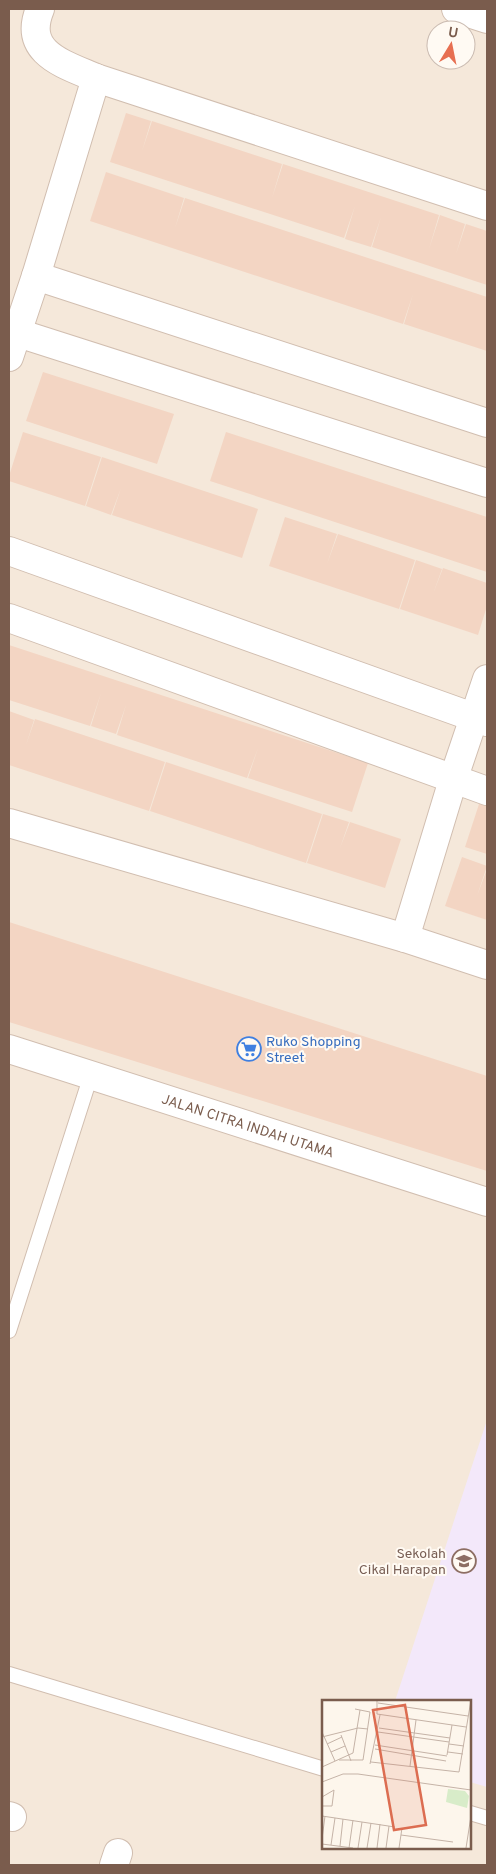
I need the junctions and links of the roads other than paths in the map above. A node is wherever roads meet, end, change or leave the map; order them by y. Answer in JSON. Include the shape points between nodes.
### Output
{"nodes":[{"id":1,"x":40,"y":9,"type":"edge"},
{"id":2,"x":96,"y":78,"type":"junction"},
{"id":3,"x":487,"y":206,"type":"edge"},
{"id":4,"x":36,"y":276,"type":"junction"},
{"id":5,"x":14,"y":345,"type":"edge"},
{"id":6,"x":487,"y":423,"type":"edge"},
{"id":7,"x":487,"y":483,"type":"edge"},
{"id":8,"x":9,"y":551,"type":"edge"},
{"id":9,"x":9,"y":618,"type":"edge"},
{"id":10,"x":487,"y":679,"type":"edge"},
{"id":11,"x":480,"y":719,"type":"edge"},
{"id":12,"x":453,"y":780,"type":"junction"},
{"id":13,"x":487,"y":791,"type":"edge"},
{"id":14,"x":9,"y":823,"type":"edge"},
{"id":15,"x":405,"y":938,"type":"junction"},
{"id":16,"x":487,"y":965,"type":"edge"},
{"id":17,"x":9,"y":1049,"type":"edge"},
{"id":18,"x":92,"y":1075,"type":"junction"},
{"id":19,"x":487,"y":1202,"type":"edge"},
{"id":20,"x":9,"y":1331,"type":"edge"},
{"id":21,"x":9,"y":1674,"type":"edge"},
{"id":22,"x":322,"y":1768,"type":"edge"},
{"id":23,"x":471,"y":1813,"type":"edge"},
{"id":24,"x":487,"y":1818,"type":"edge"}],
"edges":[{"from":1,"to":2,"type":"street","via":[[35,30],[42,49],[54,59]]},
{"from":2,"to":3,"type":"street"},
{"from":2,"to":4,"type":"street"},
{"from":4,"to":5,"type":"street"},
{"from":4,"to":6,"type":"street"},
{"from":5,"to":7,"type":"street"},
{"from":8,"to":11,"type":"street"},
{"from":9,"to":12,"type":"street"},
{"from":10,"to":11,"type":"street"},
{"from":11,"to":12,"type":"street"},
{"from":12,"to":13,"type":"street"},
{"from":12,"to":15,"type":"street"},
{"from":14,"to":15,"type":"street"},
{"from":15,"to":16,"type":"street"},
{"from":17,"to":18,"type":"street","name":"JALAN CITRA INDAH UTAMA"},
{"from":18,"to":19,"type":"street","name":"JALAN CITRA INDAH UTAMA"},
{"from":18,"to":20,"type":"lane"},
{"from":21,"to":22,"type":"lane"},
{"from":23,"to":24,"type":"lane"}]}
